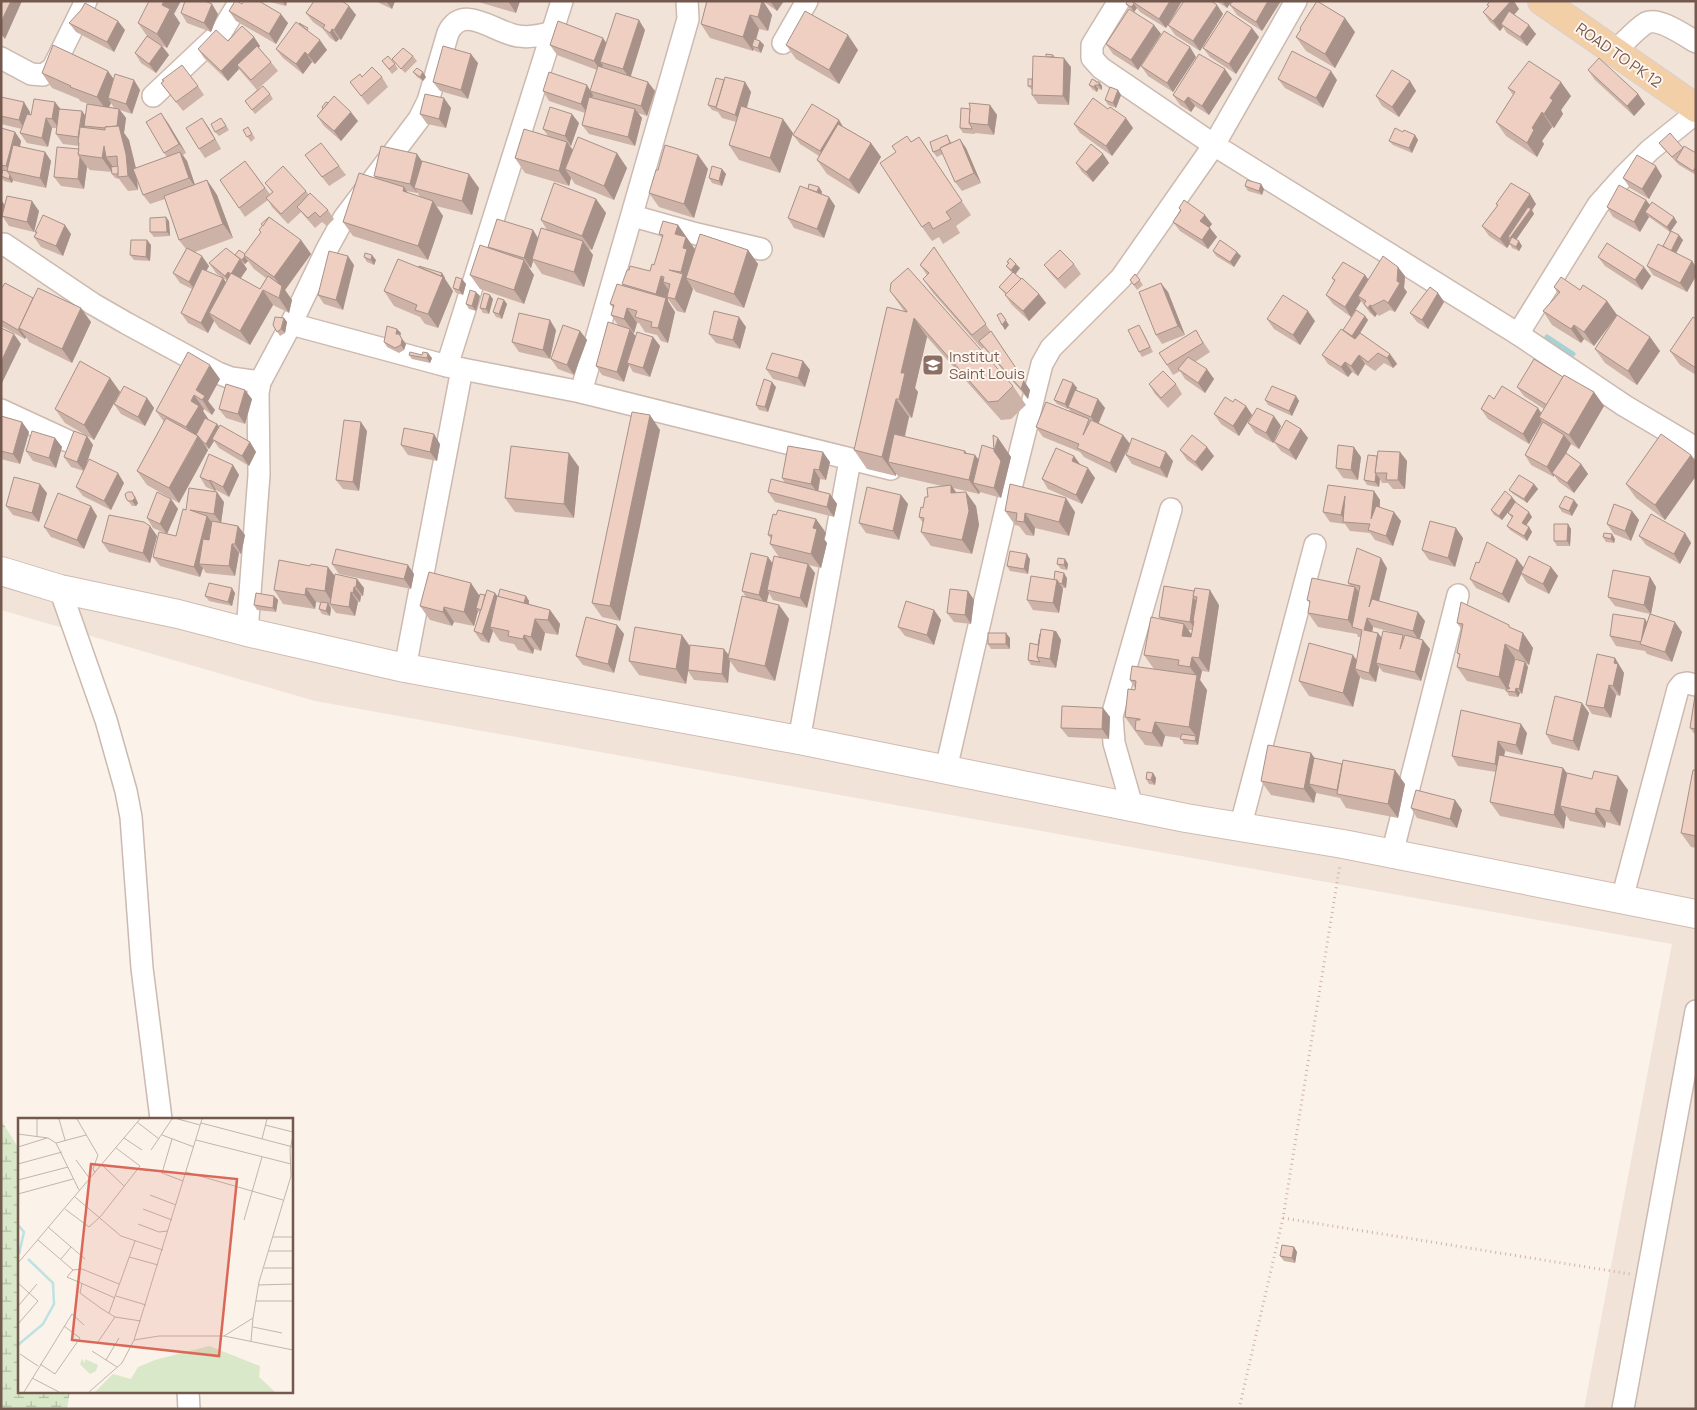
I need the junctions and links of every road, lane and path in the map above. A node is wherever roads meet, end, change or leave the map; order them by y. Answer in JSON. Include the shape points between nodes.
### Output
{"nodes":[{"id":1,"x":86,"y":1,"type":"edge"},
{"id":2,"x":240,"y":1,"type":"edge"},
{"id":3,"x":562,"y":1,"type":"edge"},
{"id":4,"x":687,"y":1,"type":"edge"},
{"id":5,"x":807,"y":1,"type":"edge"},
{"id":6,"x":1119,"y":1,"type":"edge"},
{"id":7,"x":1296,"y":1,"type":"edge"},
{"id":8,"x":1551,"y":3,"type":"edge"},
{"id":9,"x":553,"y":32,"type":"junction"},
{"id":10,"x":1696,"y":42,"type":"edge"},
{"id":11,"x":782,"y":43,"type":"dead end"},
{"id":12,"x":1614,"y":52,"type":"junction"},
{"id":13,"x":1,"y":58,"type":"edge"},
{"id":14,"x":153,"y":96,"type":"dead end"},
{"id":15,"x":1696,"y":108,"type":"edge"},
{"id":16,"x":1696,"y":113,"type":"edge"},
{"id":17,"x":1214,"y":145,"type":"junction"},
{"id":18,"x":632,"y":216,"type":"junction"},
{"id":19,"x":4,"y":244,"type":"dead end"},
{"id":20,"x":761,"y":250,"type":"dead end"},
{"id":21,"x":291,"y":324,"type":"junction"},
{"id":22,"x":1518,"y":334,"type":"junction"},
{"id":23,"x":455,"y":367,"type":"junction"},
{"id":24,"x":260,"y":382,"type":"junction"},
{"id":25,"x":581,"y":392,"type":"junction"},
{"id":26,"x":1,"y":410,"type":"edge"},
{"id":27,"x":68,"y":441,"type":"edge"},
{"id":28,"x":1696,"y":448,"type":"edge"},
{"id":29,"x":850,"y":460,"type":"junction"},
{"id":30,"x":906,"y":473,"type":"edge"},
{"id":31,"x":1171,"y":509,"type":"dead end"},
{"id":32,"x":1315,"y":545,"type":"dead end"},
{"id":33,"x":1,"y":571,"type":"edge"},
{"id":34,"x":60,"y":589,"type":"junction"},
{"id":35,"x":1458,"y":595,"type":"dead end"},
{"id":36,"x":247,"y":632,"type":"junction"},
{"id":37,"x":405,"y":668,"type":"junction"},
{"id":38,"x":1696,"y":685,"type":"edge"},
{"id":39,"x":799,"y":740,"type":"junction"},
{"id":40,"x":946,"y":769,"type":"junction"},
{"id":41,"x":1132,"y":806,"type":"junction"},
{"id":42,"x":1240,"y":828,"type":"junction"},
{"id":43,"x":1343,"y":844,"type":"junction"},
{"id":44,"x":1392,"y":854,"type":"junction"},
{"id":45,"x":1622,"y":899,"type":"junction"},
{"id":46,"x":1696,"y":914,"type":"edge"},
{"id":47,"x":1696,"y":1011,"type":"edge"},
{"id":48,"x":161,"y":1118,"type":"edge"},
{"id":49,"x":1283,"y":1218,"type":"junction"},
{"id":50,"x":1648,"y":1277,"type":"junction"},
{"id":51,"x":188,"y":1392,"type":"edge"},
{"id":52,"x":189,"y":1409,"type":"edge"},
{"id":53,"x":1239,"y":1409,"type":"edge"},
{"id":54,"x":1623,"y":1409,"type":"edge"}],
"edges":[{"from":1,"to":13,"type":"street","via":[[53,68],[43,75],[32,74]]},
{"from":2,"to":14,"type":"street","via":[[222,31]]},
{"from":3,"to":9,"type":"street"},
{"from":4,"to":18,"type":"street","via":[[688,19]]},
{"from":5,"to":11,"type":"street"},
{"from":6,"to":17,"type":"street","via":[[1092,45],[1092,58],[1101,68]]},
{"from":7,"to":17,"type":"street"},
{"from":8,"to":12,"type":"main road","name":"ROAD TO PK 12"},
{"from":9,"to":21,"type":"street","via":[[527,37],[515,36],[473,20],[462,19],[453,24],[419,120],[344,218]]},
{"from":9,"to":23,"type":"street"},
{"from":10,"to":12,"type":"street","via":[[1660,22],[1652,22],[1645,24]]},
{"from":12,"to":15,"type":"main road","name":"ROAD TO PK 12"},
{"from":16,"to":22,"type":"street","via":[[1650,150],[1598,205]]},
{"from":17,"to":22,"type":"street"},
{"from":17,"to":40,"type":"street","via":[[1121,278],[1051,348],[1042,364],[999,494]]},
{"from":18,"to":20,"type":"street"},
{"from":18,"to":25,"type":"street"},
{"from":19,"to":24,"type":"street","via":[[118,318],[218,373]]},
{"from":21,"to":23,"type":"street"},
{"from":21,"to":24,"type":"street"},
{"from":22,"to":28,"type":"street","via":[[1625,406]]},
{"from":23,"to":25,"type":"street"},
{"from":23,"to":37,"type":"street"},
{"from":24,"to":36,"type":"street","via":[[259,476]]},
{"from":25,"to":29,"type":"street"},
{"from":26,"to":27,"type":"street"},
{"from":29,"to":30,"type":"street"},
{"from":29,"to":39,"type":"street"},
{"from":31,"to":41,"type":"street","via":[[1112,716],[1114,743]]},
{"from":32,"to":42,"type":"street"},
{"from":33,"to":34,"type":"main road"},
{"from":34,"to":36,"type":"main road"},
{"from":34,"to":48,"type":"street","via":[[106,720],[131,817],[142,968]]},
{"from":35,"to":44,"type":"street"},
{"from":36,"to":37,"type":"main road"},
{"from":37,"to":39,"type":"main road"},
{"from":38,"to":45,"type":"street","via":[[1682,684],[1678,689]]},
{"from":39,"to":40,"type":"main road"},
{"from":40,"to":41,"type":"main road"},
{"from":41,"to":42,"type":"main road"},
{"from":42,"to":43,"type":"main road"},
{"from":43,"to":44,"type":"main road"},
{"from":43,"to":49,"type":"path"},
{"from":44,"to":45,"type":"main road"},
{"from":45,"to":46,"type":"main road"},
{"from":47,"to":50,"type":"street"},
{"from":49,"to":50,"type":"path"},
{"from":49,"to":53,"type":"path"},
{"from":50,"to":54,"type":"street"},
{"from":51,"to":52,"type":"street"}]}
